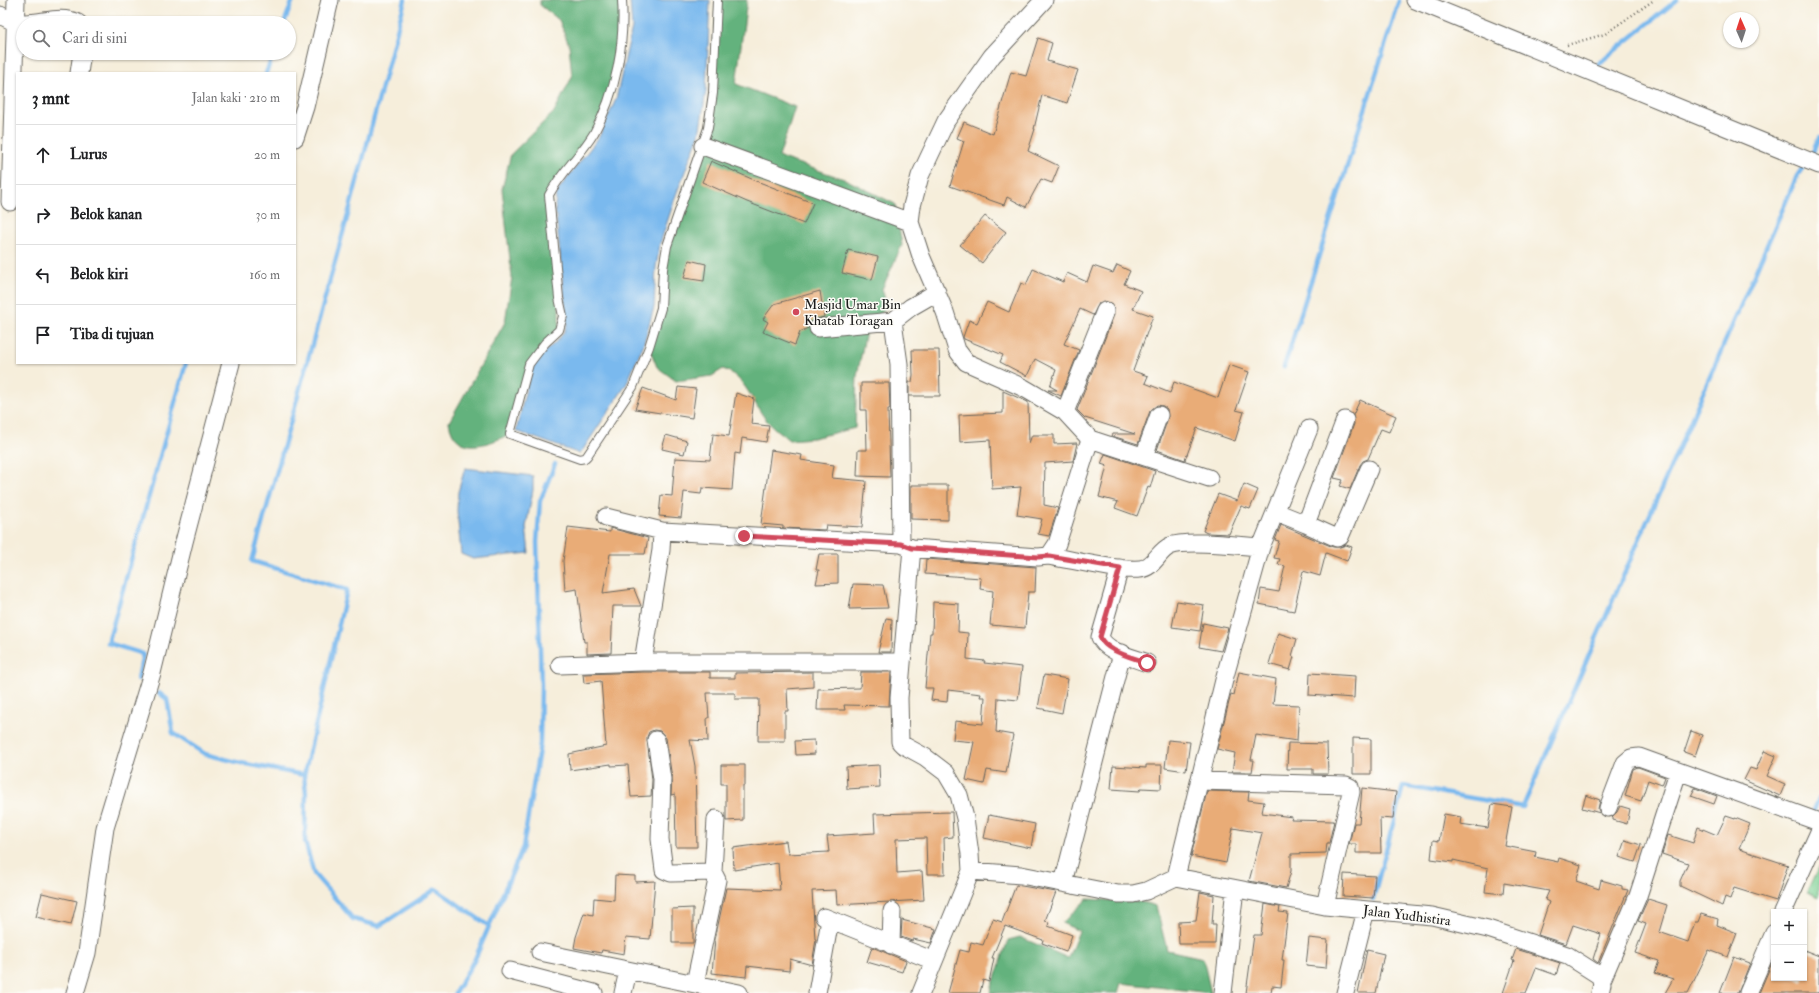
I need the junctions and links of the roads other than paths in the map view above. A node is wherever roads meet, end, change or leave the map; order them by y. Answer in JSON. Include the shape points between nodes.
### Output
{"nodes":[{"id":1,"x":16,"y":0,"type":"edge"},
{"id":2,"x":330,"y":0,"type":"edge"},
{"id":3,"x":622,"y":0,"type":"edge"},
{"id":4,"x":717,"y":0,"type":"edge"},
{"id":5,"x":1044,"y":0,"type":"edge"},
{"id":6,"x":1415,"y":0,"type":"edge"},
{"id":7,"x":7,"y":19,"type":"edge"},
{"id":8,"x":81,"y":60,"type":"edge"},
{"id":9,"x":79,"y":72,"type":"edge"},
{"id":10,"x":296,"y":135,"type":"edge"},
{"id":11,"x":703,"y":146,"type":"junction"},
{"id":12,"x":1819,"y":165,"type":"edge"},
{"id":13,"x":9,"y":202,"type":"edge"},
{"id":14,"x":910,"y":222,"type":"junction"},
{"id":15,"x":937,"y":292,"type":"junction"},
{"id":16,"x":1105,"y":311,"type":"dead end"},
{"id":17,"x":893,"y":321,"type":"junction"},
{"id":18,"x":818,"y":328,"type":"dead end"},
{"id":19,"x":231,"y":364,"type":"edge"},
{"id":20,"x":1065,"y":412,"type":"junction"},
{"id":21,"x":1159,"y":415,"type":"dead end"},
{"id":22,"x":1345,"y":420,"type":"dead end"},
{"id":23,"x":1309,"y":429,"type":"dead end"},
{"id":24,"x":1090,"y":439,"type":"junction"},
{"id":25,"x":1144,"y":456,"type":"junction"},
{"id":26,"x":1369,"y":469,"type":"dead end"},
{"id":27,"x":1209,"y":478,"type":"dead end"},
{"id":28,"x":1276,"y":512,"type":"junction"},
{"id":29,"x":606,"y":517,"type":"dead end"},
{"id":30,"x":1306,"y":524,"type":"junction"},
{"id":31,"x":662,"y":531,"type":"junction"},
{"id":32,"x":906,"y":546,"type":"junction"},
{"id":33,"x":1261,"y":547,"type":"junction"},
{"id":34,"x":1049,"y":556,"type":"junction"},
{"id":35,"x":1120,"y":568,"type":"junction"},
{"id":36,"x":1122,"y":653,"type":"junction"},
{"id":37,"x":643,"y":662,"type":"junction"},
{"id":38,"x":902,"y":662,"type":"junction"},
{"id":39,"x":1147,"y":663,"type":"dead end"},
{"id":40,"x":560,"y":665,"type":"dead end"},
{"id":41,"x":656,"y":740,"type":"dead end"},
{"id":42,"x":1678,"y":772,"type":"junction"},
{"id":43,"x":1199,"y":781,"type":"junction"},
{"id":44,"x":1608,"y":808,"type":"dead end"},
{"id":45,"x":716,"y":819,"type":"dead end"},
{"id":46,"x":1819,"y":822,"type":"edge"},
{"id":47,"x":1817,"y":838,"type":"edge"},
{"id":48,"x":971,"y":871,"type":"junction"},
{"id":49,"x":713,"y":872,"type":"junction"},
{"id":50,"x":1176,"y":877,"type":"junction"},
{"id":51,"x":1063,"y":883,"type":"junction"},
{"id":52,"x":1235,"y":889,"type":"junction"},
{"id":53,"x":1324,"y":906,"type":"junction"},
{"id":54,"x":1784,"y":909,"type":"edge"},
{"id":55,"x":1366,"y":910,"type":"junction"},
{"id":56,"x":892,"y":911,"type":"dead end"},
{"id":57,"x":1771,"y":940,"type":"edge"},
{"id":58,"x":891,"y":945,"type":"junction"},
{"id":59,"x":540,"y":952,"type":"dead end"},
{"id":60,"x":934,"y":961,"type":"junction"},
{"id":61,"x":510,"y":970,"type":"dead end"},
{"id":62,"x":628,"y":971,"type":"junction"},
{"id":63,"x":695,"y":983,"type":"junction"},
{"id":64,"x":1601,"y":987,"type":"edge"},
{"id":65,"x":76,"y":993,"type":"edge"},
{"id":66,"x":594,"y":993,"type":"edge"},
{"id":67,"x":623,"y":993,"type":"edge"},
{"id":68,"x":739,"y":993,"type":"edge"},
{"id":69,"x":817,"y":993,"type":"edge"},
{"id":70,"x":921,"y":993,"type":"edge"},
{"id":71,"x":1223,"y":993,"type":"edge"},
{"id":72,"x":1345,"y":993,"type":"edge"},
{"id":73,"x":1748,"y":993,"type":"edge"}],
"edges":[{"from":1,"to":7,"type":"street"},
{"from":2,"to":10,"type":"street"},
{"from":3,"to":11,"type":"lane","via":[[624,26],[612,93],[594,132],[549,195],[563,316],[560,330],[545,343],[528,364],[510,434],[580,459],[588,456],[633,387],[649,348],[661,308],[667,246]]},
{"from":4,"to":11,"type":"lane","via":[[713,93]]},
{"from":5,"to":14,"type":"street","via":[[992,56],[946,121],[920,176]]},
{"from":6,"to":12,"type":"street"},
{"from":7,"to":13,"type":"street"},
{"from":8,"to":9,"type":"street"},
{"from":11,"to":14,"type":"street"},
{"from":14,"to":15,"type":"street"},
{"from":15,"to":17,"type":"street"},
{"from":15,"to":20,"type":"street","via":[[958,350],[966,362],[1024,388]]},
{"from":16,"to":20,"type":"street"},
{"from":17,"to":18,"type":"street"},
{"from":17,"to":32,"type":"street","via":[[899,364]]},
{"from":19,"to":65,"type":"street","via":[[152,673],[105,828],[87,953]]},
{"from":20,"to":24,"type":"street"},
{"from":21,"to":25,"type":"street"},
{"from":22,"to":30,"type":"street"},
{"from":23,"to":28,"type":"street"},
{"from":24,"to":25,"type":"street"},
{"from":24,"to":34,"type":"street","via":[[1057,544]]},
{"from":25,"to":27,"type":"street"},
{"from":26,"to":30,"type":"street","via":[[1340,537],[1337,538]]},
{"from":28,"to":30,"type":"street"},
{"from":28,"to":33,"type":"street"},
{"from":29,"to":31,"type":"street"},
{"from":31,"to":32,"type":"street"},
{"from":31,"to":37,"type":"street","via":[[662,550]]},
{"from":32,"to":34,"type":"street"},
{"from":32,"to":38,"type":"street"},
{"from":33,"to":35,"type":"street","via":[[1192,543],[1170,546],[1154,562],[1141,569]]},
{"from":33,"to":43,"type":"street"},
{"from":34,"to":35,"type":"street"},
{"from":35,"to":36,"type":"street","via":[[1100,637],[1108,647]]},
{"from":36,"to":39,"type":"street"},
{"from":36,"to":51,"type":"street"},
{"from":37,"to":38,"type":"street"},
{"from":37,"to":40,"type":"street"},
{"from":38,"to":48,"type":"street","via":[[899,698],[900,742],[925,756],[946,773],[959,795],[965,818]]},
{"from":41,"to":49,"type":"street","via":[[662,779],[662,866],[667,873]]},
{"from":42,"to":44,"type":"street","via":[[1639,757],[1631,758],[1625,764]]},
{"from":42,"to":46,"type":"street"},
{"from":42,"to":64,"type":"street","via":[[1638,896]]},
{"from":43,"to":50,"type":"street"},
{"from":43,"to":53,"type":"street","via":[[1350,787],[1351,792]]},
{"from":45,"to":49,"type":"street"},
{"from":47,"to":54,"type":"street"},
{"from":48,"to":51,"type":"street","via":[[1021,875]]},
{"from":48,"to":60,"type":"street"},
{"from":49,"to":63,"type":"street","via":[[717,880]]},
{"from":50,"to":51,"type":"street","via":[[1133,894],[1118,894]]},
{"from":50,"to":52,"type":"street","name":"Jalan Yudhistira"},
{"from":52,"to":53,"type":"street","name":"Jalan Yudhistira"},
{"from":52,"to":71,"type":"street"},
{"from":53,"to":55,"type":"street","name":"Jalan Yudhistira"},
{"from":55,"to":64,"type":"street","name":"Jalan Yudhistira","via":[[1432,916],[1508,935],[1567,955],[1597,974]]},
{"from":55,"to":72,"type":"street"},
{"from":56,"to":58,"type":"street"},
{"from":57,"to":73,"type":"street"},
{"from":58,"to":60,"type":"street"},
{"from":58,"to":69,"type":"street","via":[[827,918]]},
{"from":59,"to":62,"type":"street"},
{"from":60,"to":70,"type":"street"},
{"from":61,"to":66,"type":"street"},
{"from":62,"to":63,"type":"street"},
{"from":62,"to":67,"type":"street"},
{"from":63,"to":68,"type":"street"}]}
